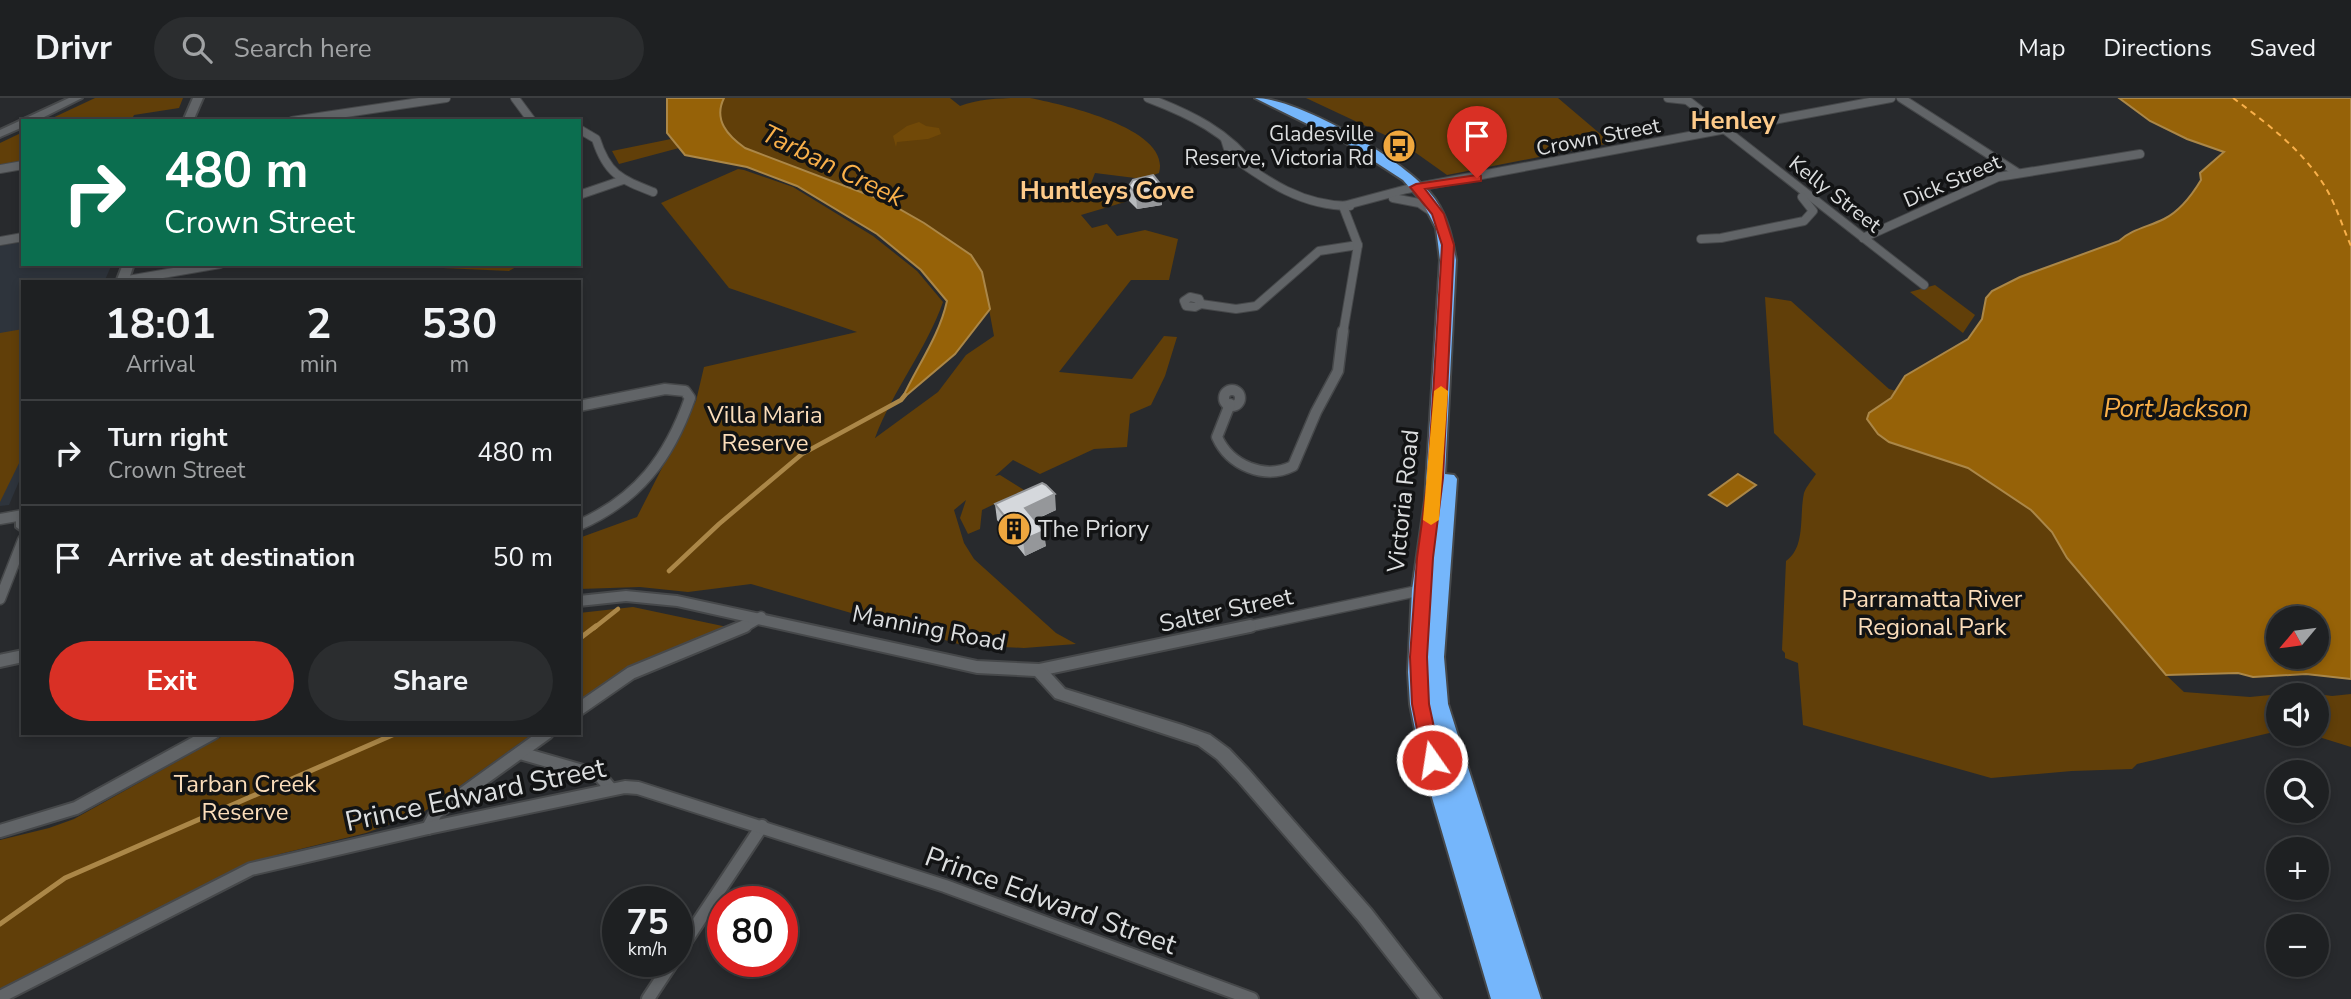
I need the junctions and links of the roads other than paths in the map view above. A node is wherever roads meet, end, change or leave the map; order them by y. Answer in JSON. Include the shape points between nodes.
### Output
{"nodes":[{"id":1,"x":77,"y":98,"type":"edge"},
{"id":2,"x":198,"y":98,"type":"edge"},
{"id":3,"x":360,"y":98,"type":"edge"},
{"id":4,"x":446,"y":98,"type":"edge"},
{"id":5,"x":515,"y":98,"type":"edge"},
{"id":6,"x":1148,"y":98,"type":"edge"},
{"id":7,"x":1261,"y":98,"type":"edge"},
{"id":8,"x":1288,"y":98,"type":"edge"},
{"id":9,"x":1668,"y":98,"type":"edge"},
{"id":10,"x":1891,"y":98,"type":"edge"},
{"id":11,"x":1901,"y":98,"type":"edge"},
{"id":12,"x":1689,"y":99,"type":"edge"},
{"id":13,"x":357,"y":111,"type":"junction"},
{"id":14,"x":32,"y":119,"type":"edge"},
{"id":15,"x":189,"y":119,"type":"edge"},
{"id":16,"x":305,"y":119,"type":"edge"},
{"id":17,"x":530,"y":119,"type":"edge"},
{"id":18,"x":21,"y":124,"type":"edge"},
{"id":19,"x":581,"y":130,"type":"edge"},
{"id":20,"x":1724,"y":130,"type":"junction"},
{"id":21,"x":0,"y":134,"type":"edge"},
{"id":22,"x":2140,"y":154,"type":"dead end"},
{"id":23,"x":1387,"y":162,"type":"junction"},
{"id":24,"x":21,"y":165,"type":"edge"},
{"id":25,"x":0,"y":169,"type":"edge"},
{"id":26,"x":2018,"y":173,"type":"junction"},
{"id":27,"x":1784,"y":177,"type":"junction"},
{"id":28,"x":623,"y":180,"type":"junction"},
{"id":29,"x":1424,"y":189,"type":"junction"},
{"id":30,"x":653,"y":192,"type":"dead end"},
{"id":31,"x":581,"y":194,"type":"edge"},
{"id":32,"x":1380,"y":195,"type":"junction"},
{"id":33,"x":1393,"y":198,"type":"junction"},
{"id":34,"x":1343,"y":206,"type":"junction"},
{"id":35,"x":1442,"y":220,"type":"junction"},
{"id":36,"x":21,"y":237,"type":"edge"},
{"id":37,"x":1863,"y":238,"type":"junction"},
{"id":38,"x":1701,"y":239,"type":"dead end"},
{"id":39,"x":0,"y":241,"type":"edge"},
{"id":40,"x":1358,"y":245,"type":"junction"},
{"id":41,"x":208,"y":266,"type":"edge"},
{"id":42,"x":128,"y":280,"type":"edge"},
{"id":43,"x":1924,"y":285,"type":"dead end"},
{"id":44,"x":1202,"y":304,"type":"dead end"},
{"id":45,"x":1230,"y":404,"type":"dead end"},
{"id":46,"x":581,"y":406,"type":"edge"},
{"id":47,"x":21,"y":516,"type":"edge"},
{"id":48,"x":0,"y":519,"type":"edge"},
{"id":49,"x":581,"y":524,"type":"edge"},
{"id":50,"x":21,"y":545,"type":"edge"},
{"id":51,"x":1422,"y":590,"type":"junction"},
{"id":52,"x":0,"y":599,"type":"edge"},
{"id":53,"x":581,"y":601,"type":"edge"},
{"id":54,"x":761,"y":617,"type":"junction"},
{"id":55,"x":21,"y":656,"type":"edge"},
{"id":56,"x":0,"y":661,"type":"edge"},
{"id":57,"x":1039,"y":670,"type":"junction"},
{"id":58,"x":581,"y":708,"type":"edge"},
{"id":59,"x":209,"y":735,"type":"edge"},
{"id":60,"x":544,"y":735,"type":"edge"},
{"id":61,"x":520,"y":753,"type":"junction"},
{"id":62,"x":610,"y":788,"type":"junction"},
{"id":63,"x":762,"y":826,"type":"junction"},
{"id":64,"x":428,"y":828,"type":"junction"},
{"id":65,"x":0,"y":831,"type":"edge"},
{"id":66,"x":693,"y":930,"type":"edge"},
{"id":67,"x":662,"y":977,"type":"edge"},
{"id":68,"x":0,"y":997,"type":"edge"},
{"id":69,"x":648,"y":999,"type":"edge"},
{"id":70,"x":1252,"y":999,"type":"edge"},
{"id":71,"x":1432,"y":999,"type":"edge"},
{"id":72,"x":1504,"y":999,"type":"edge"},
{"id":73,"x":1528,"y":999,"type":"edge"}],
"edges":[{"from":1,"to":14,"type":"street"},
{"from":2,"to":15,"type":"street"},
{"from":3,"to":13,"type":"street"},
{"from":4,"to":13,"type":"street"},
{"from":5,"to":17,"type":"street"},
{"from":6,"to":34,"type":"street","via":[[1199,120],[1225,139],[1233,157],[1297,198]]},
{"from":7,"to":23,"type":"highway","name":"Victoria Road"},
{"from":8,"to":29,"type":"highway","name":"Victoria Road","via":[[1385,147],[1413,166]]},
{"from":9,"to":12,"type":"street"},
{"from":10,"to":20,"type":"street","name":"Crown Street"},
{"from":11,"to":26,"type":"street"},
{"from":12,"to":20,"type":"street","name":"Kelly Street"},
{"from":13,"to":16,"type":"street"},
{"from":18,"to":21,"type":"street"},
{"from":19,"to":28,"type":"street","via":[[599,140],[602,160]]},
{"from":20,"to":27,"type":"street","name":"Kelly Street"},
{"from":20,"to":29,"type":"street","name":"Crown Street"},
{"from":22,"to":26,"type":"street","name":"Dick Street"},
{"from":23,"to":29,"type":"highway","name":"Victoria Road"},
{"from":23,"to":32,"type":"street","via":[[1402,180]]},
{"from":24,"to":25,"type":"street"},
{"from":26,"to":37,"type":"street","name":"Dick Street","via":[[1998,177]]},
{"from":27,"to":37,"type":"street","name":"Kelly Street"},
{"from":27,"to":38,"type":"street","via":[[1808,203],[1811,216]]},
{"from":28,"to":30,"type":"street"},
{"from":28,"to":31,"type":"street"},
{"from":29,"to":32,"type":"street"},
{"from":29,"to":33,"type":"street"},
{"from":29,"to":35,"type":"highway","name":"Victoria Road"},
{"from":29,"to":73,"type":"highway","name":"Victoria Road","via":[[1451,212],[1458,245],[1454,376],[1434,657],[1437,704]]},
{"from":32,"to":34,"type":"street"},
{"from":33,"to":34,"type":"street"},
{"from":33,"to":35,"type":"street","via":[[1419,203]]},
{"from":34,"to":40,"type":"street"},
{"from":35,"to":51,"type":"highway","name":"Victoria Road","via":[[1448,245],[1447,274],[1434,500]]},
{"from":36,"to":39,"type":"street"},
{"from":37,"to":43,"type":"street","name":"Kelly Street"},
{"from":40,"to":44,"type":"street","via":[[1319,251],[1255,306],[1236,309]]},
{"from":40,"to":45,"type":"street","via":[[1338,371],[1293,466],[1280,472],[1256,471],[1222,445],[1217,437]]},
{"from":41,"to":42,"type":"street"},
{"from":46,"to":49,"type":"street","via":[[665,389],[685,391],[690,398],[671,444],[643,479],[617,506]]},
{"from":47,"to":48,"type":"street"},
{"from":50,"to":52,"type":"street"},
{"from":51,"to":57,"type":"street","name":"Salter Street"},
{"from":51,"to":72,"type":"highway","name":"Victoria Road","via":[[1419,672],[1425,732]]},
{"from":53,"to":54,"type":"street","name":"Manning Road","via":[[647,597]]},
{"from":54,"to":57,"type":"street","name":"Manning Road","via":[[977,667]]},
{"from":54,"to":58,"type":"street","via":[[640,669]]},
{"from":55,"to":56,"type":"street"},
{"from":57,"to":71,"type":"street","via":[[1060,694],[1182,731],[1223,754],[1365,915]]},
{"from":59,"to":65,"type":"street","via":[[76,808]]},
{"from":60,"to":61,"type":"street"},
{"from":61,"to":62,"type":"street","via":[[600,776]]},
{"from":61,"to":64,"type":"street","via":[[436,813]]},
{"from":62,"to":63,"type":"street","name":"Prince Edward Street","via":[[638,788]]},
{"from":62,"to":64,"type":"street","name":"Prince Edward Street"},
{"from":63,"to":66,"type":"street"},
{"from":63,"to":70,"type":"street","name":"Prince Edward Street","via":[[944,886]]},
{"from":64,"to":68,"type":"street","name":"Prince Edward Street","via":[[251,869]]},
{"from":67,"to":69,"type":"street"}]}
